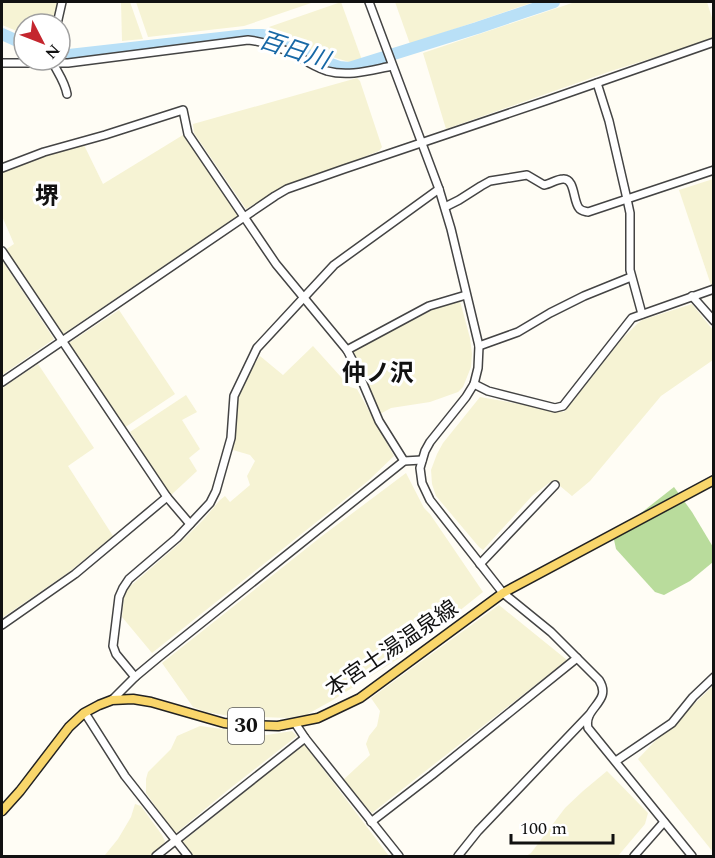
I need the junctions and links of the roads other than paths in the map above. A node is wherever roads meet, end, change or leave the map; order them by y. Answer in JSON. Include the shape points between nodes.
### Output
{"nodes":[{"id":1,"x":369,"y":2,"type":"edge"},
{"id":2,"x":714,"y":42,"type":"edge"},
{"id":3,"x":72,"y":62,"type":"edge"},
{"id":4,"x":392,"y":64,"type":"junction"},
{"id":5,"x":57,"y":72,"type":"edge"},
{"id":6,"x":597,"y":83,"type":"junction"},
{"id":7,"x":67,"y":94,"type":"dead end"},
{"id":8,"x":421,"y":143,"type":"junction"},
{"id":9,"x":2,"y":168,"type":"edge"},
{"id":10,"x":714,"y":170,"type":"edge"},
{"id":11,"x":439,"y":189,"type":"junction"},
{"id":12,"x":627,"y":199,"type":"junction"},
{"id":13,"x":444,"y":207,"type":"junction"},
{"id":14,"x":245,"y":217,"type":"junction"},
{"id":15,"x":2,"y":251,"type":"edge"},
{"id":16,"x":631,"y":277,"type":"junction"},
{"id":17,"x":714,"y":289,"type":"edge"},
{"id":18,"x":466,"y":295,"type":"junction"},
{"id":19,"x":692,"y":296,"type":"junction"},
{"id":20,"x":303,"y":298,"type":"junction"},
{"id":21,"x":642,"y":314,"type":"junction"},
{"id":22,"x":714,"y":321,"type":"edge"},
{"id":23,"x":62,"y":341,"type":"junction"},
{"id":24,"x":479,"y":346,"type":"junction"},
{"id":25,"x":347,"y":350,"type":"junction"},
{"id":26,"x":2,"y":382,"type":"edge"},
{"id":27,"x":474,"y":384,"type":"junction"},
{"id":28,"x":422,"y":460,"type":"junction"},
{"id":29,"x":404,"y":461,"type":"junction"},
{"id":30,"x":714,"y":480,"type":"edge"},
{"id":31,"x":555,"y":484,"type":"dead end"},
{"id":32,"x":167,"y":497,"type":"junction"},
{"id":33,"x":190,"y":524,"type":"junction"},
{"id":34,"x":480,"y":564,"type":"junction"},
{"id":35,"x":503,"y":593,"type":"junction"},
{"id":36,"x":2,"y":625,"type":"edge"},
{"id":37,"x":577,"y":658,"type":"junction"},
{"id":38,"x":135,"y":677,"type":"junction"},
{"id":39,"x":714,"y":677,"type":"edge"},
{"id":40,"x":112,"y":700,"type":"junction"},
{"id":41,"x":85,"y":713,"type":"junction"},
{"id":42,"x":589,"y":714,"type":"junction"},
{"id":43,"x":295,"y":723,"type":"junction"},
{"id":44,"x":304,"y":738,"type":"junction"},
{"id":45,"x":616,"y":761,"type":"junction"},
{"id":46,"x":2,"y":811,"type":"edge"},
{"id":47,"x":371,"y":822,"type":"junction"},
{"id":48,"x":664,"y":822,"type":"junction"},
{"id":49,"x":176,"y":841,"type":"junction"},
{"id":50,"x":156,"y":856,"type":"edge"},
{"id":51,"x":188,"y":856,"type":"edge"},
{"id":52,"x":399,"y":856,"type":"edge"},
{"id":53,"x":458,"y":856,"type":"edge"},
{"id":54,"x":634,"y":856,"type":"edge"},
{"id":55,"x":692,"y":856,"type":"edge"}],
"edges":[{"from":1,"to":4,"type":"street"},
{"from":2,"to":6,"type":"street"},
{"from":3,"to":4,"type":"street","via":[[248,40],[276,46],[325,70],[340,73]]},
{"from":4,"to":8,"type":"street"},
{"from":5,"to":7,"type":"street"},
{"from":6,"to":8,"type":"street"},
{"from":6,"to":12,"type":"street"},
{"from":8,"to":11,"type":"street"},
{"from":8,"to":14,"type":"street","via":[[287,189]]},
{"from":9,"to":14,"type":"street","via":[[183,110],[188,134]]},
{"from":10,"to":12,"type":"street"},
{"from":11,"to":13,"type":"street"},
{"from":11,"to":20,"type":"street","via":[[334,266]]},
{"from":12,"to":13,"type":"street","via":[[585,212],[578,207],[567,179],[541,185],[523,175],[486,183]]},
{"from":12,"to":16,"type":"street"},
{"from":13,"to":18,"type":"street"},
{"from":14,"to":20,"type":"street"},
{"from":14,"to":23,"type":"street"},
{"from":15,"to":23,"type":"street"},
{"from":16,"to":21,"type":"street"},
{"from":16,"to":24,"type":"street","via":[[584,296],[518,332]]},
{"from":17,"to":19,"type":"street"},
{"from":18,"to":24,"type":"street"},
{"from":18,"to":25,"type":"street","via":[[429,306]]},
{"from":19,"to":21,"type":"street"},
{"from":19,"to":22,"type":"street"},
{"from":20,"to":25,"type":"street"},
{"from":20,"to":33,"type":"street","via":[[257,348],[234,396],[231,438],[216,491]]},
{"from":21,"to":27,"type":"street","via":[[632,318],[563,406],[555,408]]},
{"from":23,"to":26,"type":"street"},
{"from":23,"to":32,"type":"street"},
{"from":24,"to":27,"type":"street"},
{"from":25,"to":29,"type":"street","via":[[379,421]]},
{"from":27,"to":28,"type":"street","via":[[430,442]]},
{"from":28,"to":29,"type":"street"},
{"from":28,"to":34,"type":"street","via":[[421,476],[430,500]]},
{"from":29,"to":38,"type":"street"},
{"from":30,"to":35,"type":"main road","name":"本宮土湯温泉線","number":"30"},
{"from":31,"to":34,"type":"street"},
{"from":32,"to":33,"type":"street"},
{"from":32,"to":36,"type":"street","via":[[75,574]]},
{"from":33,"to":38,"type":"street","via":[[129,579],[119,597],[113,646]]},
{"from":34,"to":35,"type":"street"},
{"from":35,"to":37,"type":"street"},
{"from":35,"to":43,"type":"main road","name":"本宮土湯温泉線","number":"30","via":[[360,698],[318,718]]},
{"from":37,"to":42,"type":"street","via":[[603,689],[602,697]]},
{"from":37,"to":47,"type":"street"},
{"from":38,"to":40,"type":"street"},
{"from":39,"to":45,"type":"street","via":[[672,723]]},
{"from":40,"to":41,"type":"main road","name":"本宮土湯温泉線","number":"30"},
{"from":40,"to":43,"type":"main road","name":"本宮土湯温泉線","number":"30","via":[[151,702],[242,726]]},
{"from":41,"to":46,"type":"main road","name":"本宮土湯温泉線","number":"30","via":[[69,727]]},
{"from":41,"to":49,"type":"street","via":[[125,776]]},
{"from":42,"to":45,"type":"street","via":[[588,728]]},
{"from":42,"to":53,"type":"street"},
{"from":43,"to":44,"type":"street"},
{"from":44,"to":47,"type":"street"},
{"from":44,"to":49,"type":"street"},
{"from":45,"to":48,"type":"street"},
{"from":47,"to":52,"type":"street"},
{"from":48,"to":54,"type":"street"},
{"from":48,"to":55,"type":"street"},
{"from":49,"to":50,"type":"street"},
{"from":49,"to":51,"type":"street"}]}
